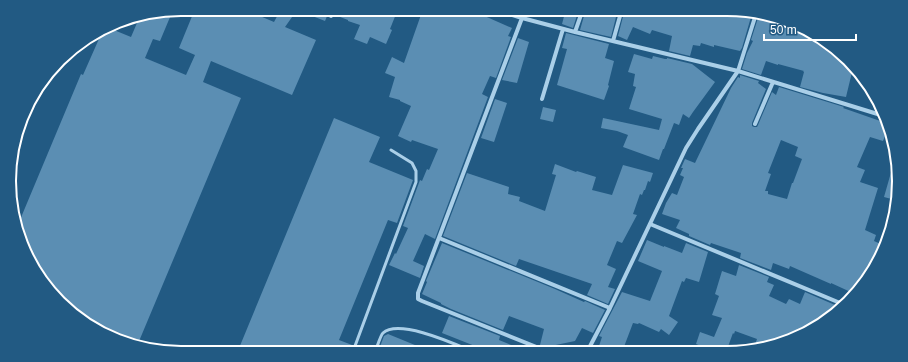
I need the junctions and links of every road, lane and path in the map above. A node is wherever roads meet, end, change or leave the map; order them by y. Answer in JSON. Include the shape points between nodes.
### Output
{"nodes":[{"id":1,"x":516,"y":16,"type":"edge"},
{"id":2,"x":581,"y":16,"type":"edge"},
{"id":3,"x":620,"y":16,"type":"edge"},
{"id":4,"x":522,"y":18,"type":"junction"},
{"id":5,"x":755,"y":18,"type":"edge"},
{"id":6,"x":563,"y":29,"type":"junction"},
{"id":7,"x":575,"y":32,"type":"junction"},
{"id":8,"x":613,"y":41,"type":"junction"},
{"id":9,"x":738,"y":71,"type":"junction"},
{"id":10,"x":773,"y":82,"type":"junction"},
{"id":11,"x":542,"y":99,"type":"dead end"},
{"id":12,"x":877,"y":114,"type":"edge"},
{"id":13,"x":755,"y":124,"type":"dead end"},
{"id":14,"x":391,"y":150,"type":"dead end"},
{"id":15,"x":650,"y":224,"type":"junction"},
{"id":16,"x":439,"y":238,"type":"junction"},
{"id":17,"x":839,"y":302,"type":"edge"},
{"id":18,"x":610,"y":308,"type":"junction"},
{"id":19,"x":355,"y":346,"type":"dead end"},
{"id":20,"x":377,"y":346,"type":"edge"},
{"id":21,"x":460,"y":346,"type":"edge"},
{"id":22,"x":534,"y":346,"type":"edge"},
{"id":23,"x":590,"y":346,"type":"edge"}],
"edges":[{"from":1,"to":4,"type":"street"},
{"from":2,"to":7,"type":"street"},
{"from":3,"to":8,"type":"street"},
{"from":4,"to":6,"type":"street"},
{"from":4,"to":16,"type":"street"},
{"from":5,"to":9,"type":"street"},
{"from":6,"to":7,"type":"street"},
{"from":6,"to":11,"type":"street"},
{"from":7,"to":8,"type":"street"},
{"from":8,"to":9,"type":"street"},
{"from":9,"to":10,"type":"street"},
{"from":9,"to":15,"type":"street","via":[[686,148]]},
{"from":10,"to":12,"type":"street"},
{"from":10,"to":13,"type":"street"},
{"from":14,"to":19,"type":"lane","via":[[412,163],[416,170],[416,182]]},
{"from":15,"to":17,"type":"street"},
{"from":15,"to":18,"type":"street"},
{"from":16,"to":18,"type":"street"},
{"from":16,"to":22,"type":"street","via":[[418,299]]},
{"from":18,"to":23,"type":"street"},
{"from":20,"to":21,"type":"lane","via":[[382,333],[402,328],[438,337]]}]}
